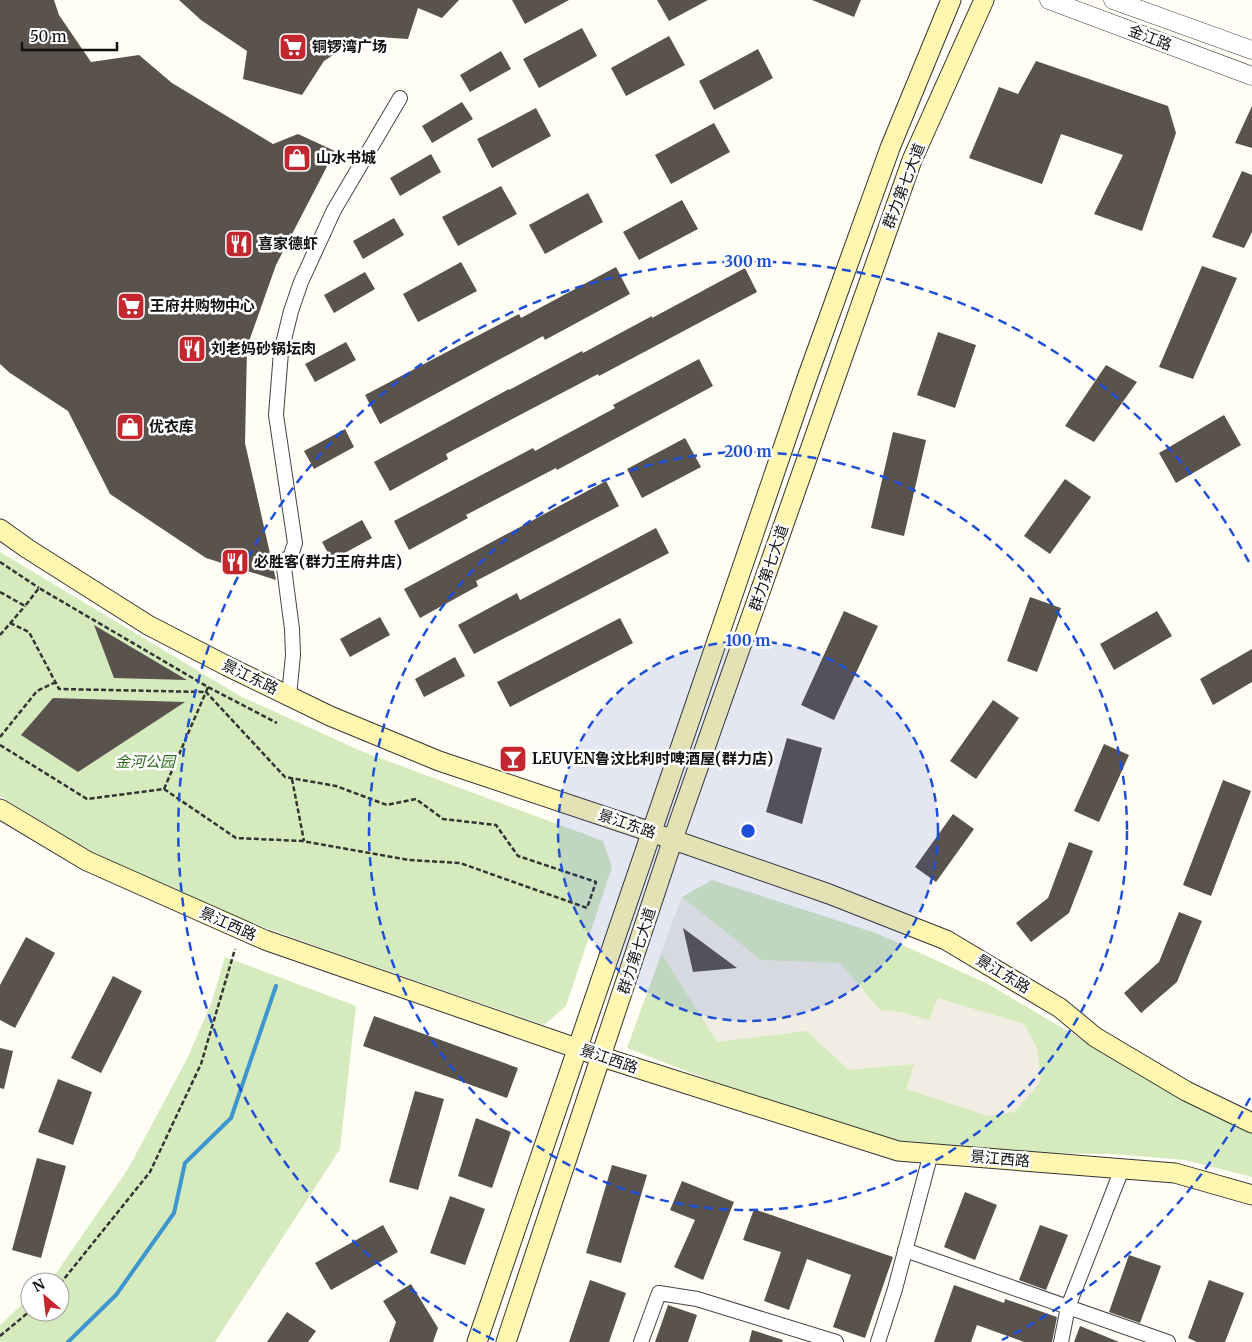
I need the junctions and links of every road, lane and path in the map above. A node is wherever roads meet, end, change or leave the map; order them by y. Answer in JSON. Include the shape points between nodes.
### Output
{"nodes":[{"id":1,"x":951,"y":0,"type":"edge"},
{"id":2,"x":984,"y":0,"type":"edge"},
{"id":3,"x":1049,"y":0,"type":"edge"},
{"id":4,"x":1113,"y":0,"type":"edge"},
{"id":5,"x":1252,"y":50,"type":"edge"},
{"id":6,"x":1252,"y":76,"type":"edge"},
{"id":7,"x":400,"y":98,"type":"dead end"},
{"id":8,"x":0,"y":529,"type":"edge"},
{"id":9,"x":0,"y":562,"type":"edge"},
{"id":10,"x":39,"y":588,"type":"junction"},
{"id":11,"x":0,"y":592,"type":"edge"},
{"id":12,"x":25,"y":606,"type":"junction"},
{"id":13,"x":10,"y":622,"type":"junction"},
{"id":14,"x":0,"y":634,"type":"edge"},
{"id":15,"x":56,"y":682,"type":"junction"},
{"id":16,"x":208,"y":687,"type":"junction"},
{"id":17,"x":206,"y":692,"type":"junction"},
{"id":18,"x":290,"y":696,"type":"junction"},
{"id":19,"x":277,"y":723,"type":"dead end"},
{"id":20,"x":0,"y":737,"type":"edge"},
{"id":21,"x":0,"y":745,"type":"edge"},
{"id":22,"x":292,"y":778,"type":"junction"},
{"id":23,"x":164,"y":789,"type":"junction"},
{"id":24,"x":0,"y":809,"type":"edge"},
{"id":25,"x":651,"y":832,"type":"junction"},
{"id":26,"x":673,"y":839,"type":"junction"},
{"id":27,"x":304,"y":841,"type":"junction"},
{"id":28,"x":235,"y":949,"type":"dead end"},
{"id":29,"x":578,"y":1048,"type":"junction"},
{"id":30,"x":602,"y":1057,"type":"junction"},
{"id":31,"x":1252,"y":1123,"type":"edge"},
{"id":32,"x":931,"y":1153,"type":"junction"},
{"id":33,"x":1122,"y":1169,"type":"junction"},
{"id":34,"x":1252,"y":1195,"type":"edge"},
{"id":35,"x":906,"y":1250,"type":"junction"},
{"id":36,"x":70,"y":1272,"type":"edge"},
{"id":37,"x":1068,"y":1307,"type":"junction"},
{"id":38,"x":20,"y":1319,"type":"edge"},
{"id":39,"x":0,"y":1336,"type":"edge"},
{"id":40,"x":477,"y":1342,"type":"edge"},
{"id":41,"x":506,"y":1342,"type":"edge"},
{"id":42,"x":641,"y":1342,"type":"edge"},
{"id":43,"x":836,"y":1342,"type":"edge"},
{"id":44,"x":878,"y":1342,"type":"edge"},
{"id":45,"x":1061,"y":1342,"type":"edge"},
{"id":46,"x":1168,"y":1342,"type":"edge"}],
"edges":[{"from":1,"to":25,"type":"main road","name":"群力第七大道","via":[[886,157]]},
{"from":2,"to":26,"type":"main road","name":"群力第七大道","via":[[912,160]]},
{"from":3,"to":6,"type":"street","name":"金江路"},
{"from":4,"to":5,"type":"street","name":"金江路"},
{"from":7,"to":18,"type":"street","via":[[334,210],[301,282],[281,352],[276,415],[295,543],[290,558],[283,560],[292,629]]},
{"from":8,"to":18,"type":"main road","name":"景江东路","via":[[148,624]]},
{"from":9,"to":10,"type":"path"},
{"from":10,"to":12,"type":"path"},
{"from":10,"to":16,"type":"path"},
{"from":11,"to":12,"type":"path"},
{"from":12,"to":13,"type":"path"},
{"from":13,"to":14,"type":"path"},
{"from":13,"to":15,"type":"path","via":[[30,632]]},
{"from":15,"to":17,"type":"path","via":[[59,689]]},
{"from":15,"to":20,"type":"path","via":[[37,691]]},
{"from":16,"to":17,"type":"path"},
{"from":16,"to":19,"type":"path"},
{"from":17,"to":22,"type":"path","via":[[285,777]]},
{"from":17,"to":23,"type":"path"},
{"from":18,"to":25,"type":"main road","name":"景江东路","via":[[440,761]]},
{"from":21,"to":23,"type":"path","via":[[87,799]]},
{"from":22,"to":27,"type":"path"},
{"from":22,"to":27,"type":"path","via":[[336,786],[388,805],[416,799],[443,819],[496,825],[518,856],[596,882],[587,908],[460,864],[409,860]]},
{"from":23,"to":27,"type":"path","via":[[236,838]]},
{"from":24,"to":29,"type":"main road","name":"景江西路","via":[[87,861],[265,940]]},
{"from":25,"to":26,"type":"main road","name":"景江东路"},
{"from":25,"to":29,"type":"main road","name":"群力第七大道"},
{"from":26,"to":30,"type":"main road","name":"群力第七大道"},
{"from":26,"to":31,"type":"main road","name":"景江东路","via":[[830,894],[946,940],[1060,1008],[1095,1037],[1186,1091]]},
{"from":28,"to":36,"type":"path","via":[[202,1064],[150,1172]]},
{"from":29,"to":30,"type":"main road","name":"景江西路"},
{"from":29,"to":40,"type":"main road","name":"群力第七大道"},
{"from":30,"to":32,"type":"main road","name":"景江西路","via":[[898,1151]]},
{"from":30,"to":41,"type":"main road","name":"群力第七大道"},
{"from":32,"to":33,"type":"main road","name":"景江西路"},
{"from":32,"to":35,"type":"street"},
{"from":33,"to":34,"type":"main road","name":"景江西路","via":[[1174,1173]]},
{"from":33,"to":37,"type":"street"},
{"from":35,"to":37,"type":"street"},
{"from":35,"to":44,"type":"street"},
{"from":37,"to":45,"type":"street"},
{"from":37,"to":46,"type":"street"},
{"from":38,"to":39,"type":"path"},
{"from":42,"to":43,"type":"street","via":[[659,1294],[697,1299]]}]}
